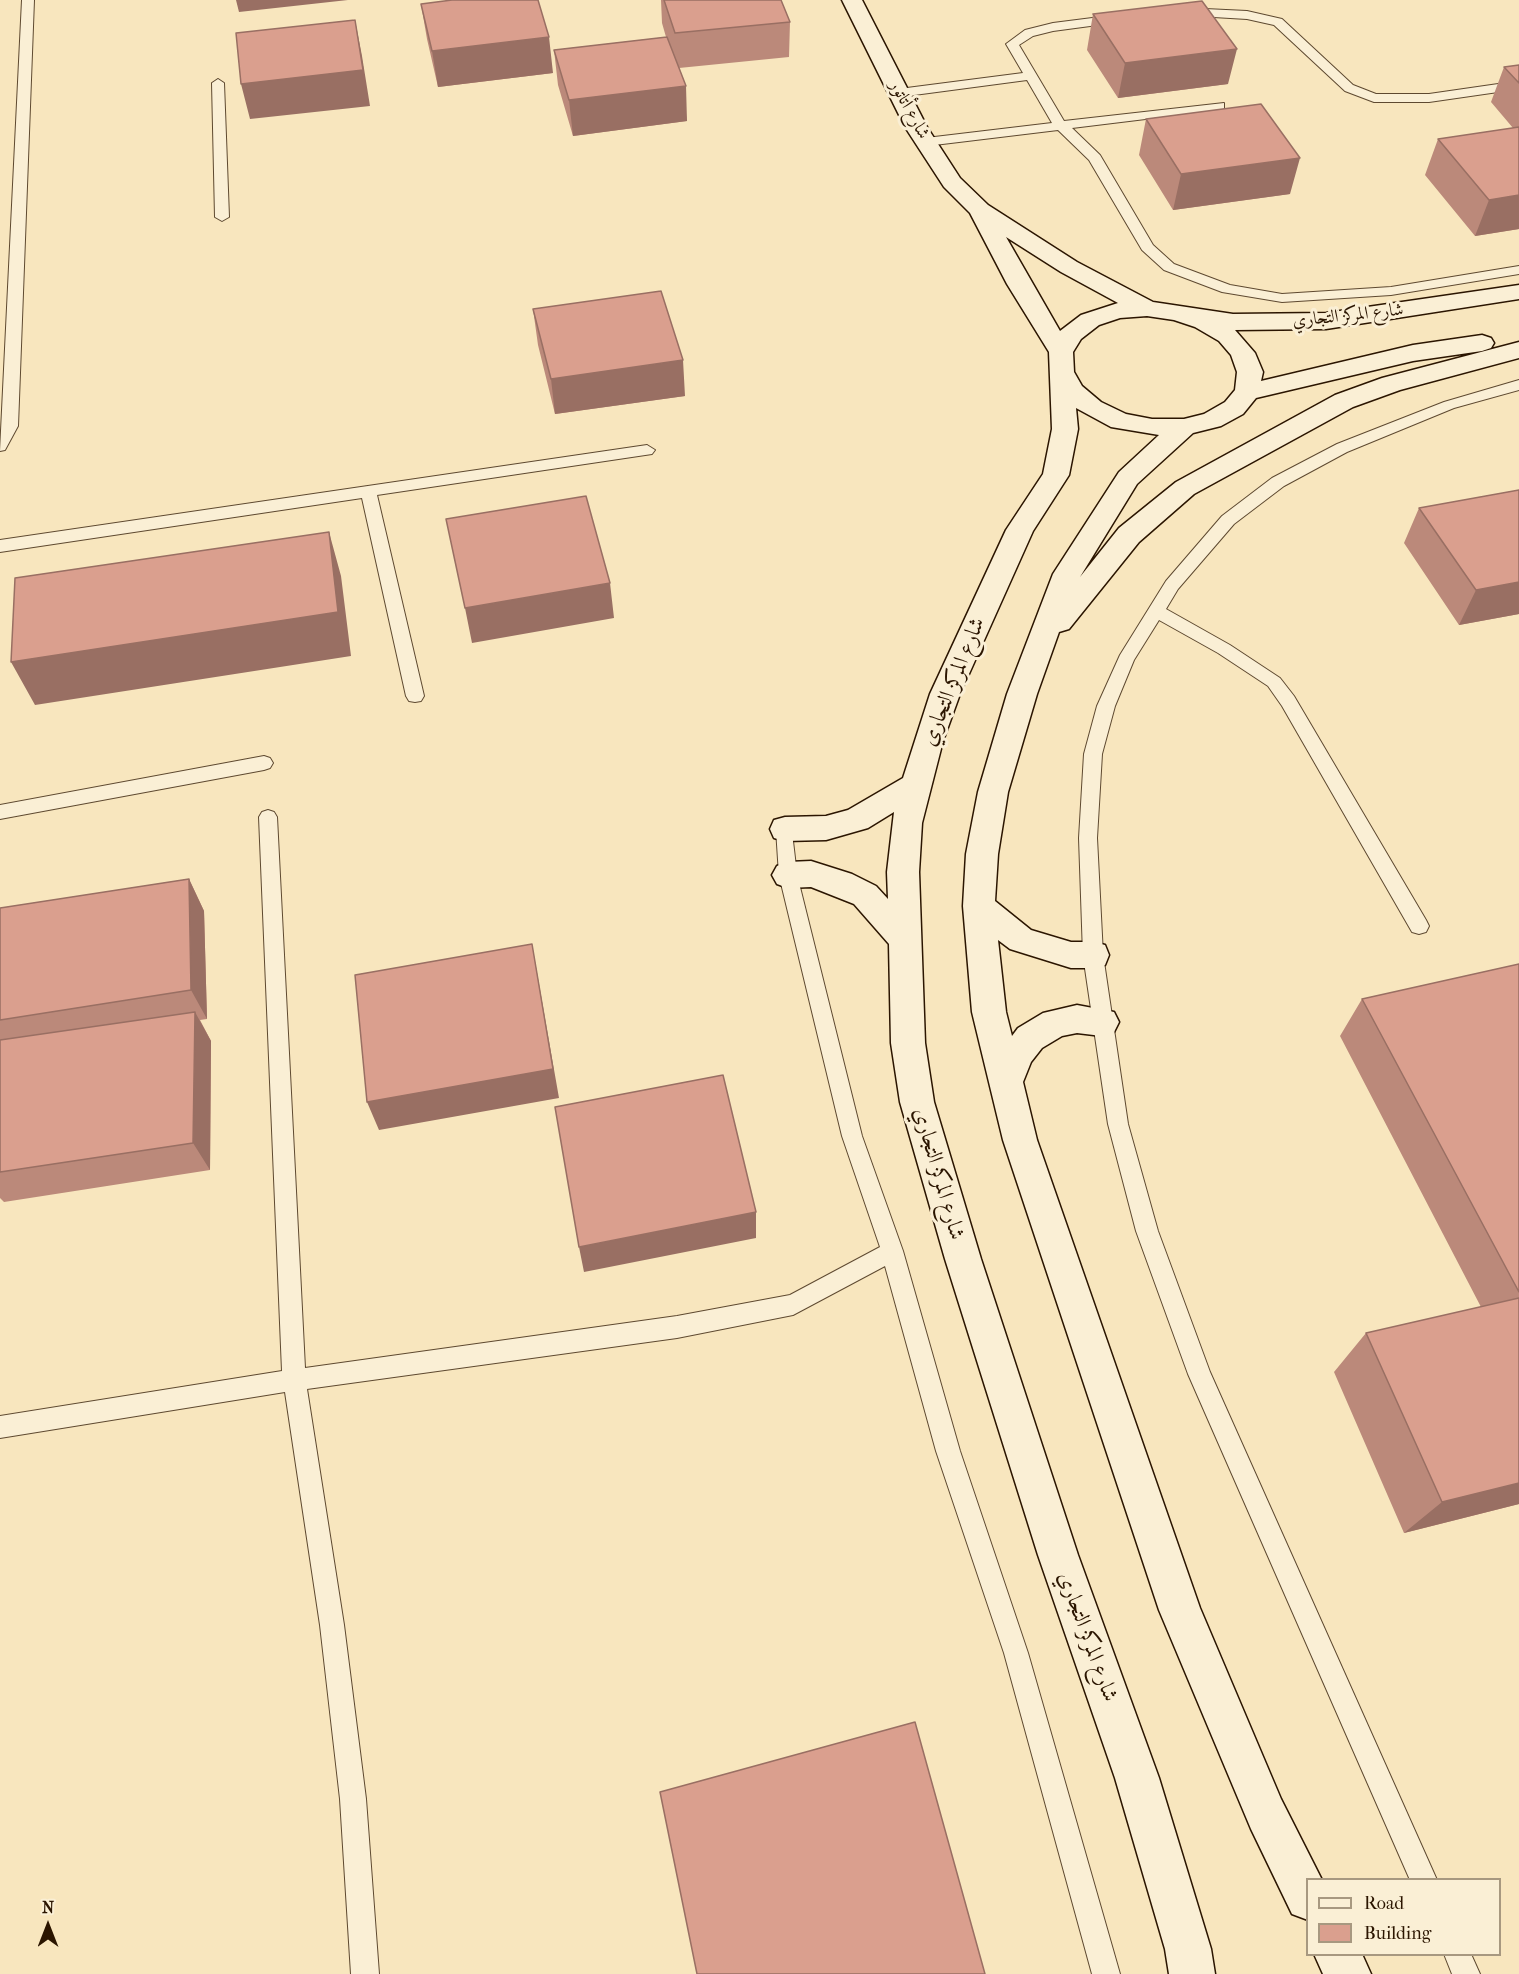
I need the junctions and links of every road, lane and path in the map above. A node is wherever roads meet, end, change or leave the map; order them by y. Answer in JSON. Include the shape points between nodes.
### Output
{"nodes":[{"id":1,"x":28,"y":0,"type":"edge"},
{"id":2,"x":852,"y":0,"type":"edge"},
{"id":3,"x":1175,"y":12,"type":"edge"},
{"id":4,"x":1130,"y":18,"type":"edge"},
{"id":5,"x":1029,"y":76,"type":"junction"},
{"id":6,"x":218,"y":83,"type":"dead end"},
{"id":7,"x":1519,"y":85,"type":"edge"},
{"id":8,"x":899,"y":93,"type":"junction"},
{"id":9,"x":1219,"y":106,"type":"dead end"},
{"id":10,"x":1060,"y":125,"type":"junction"},
{"id":11,"x":926,"y":142,"type":"junction"},
{"id":12,"x":980,"y":210,"type":"junction"},
{"id":13,"x":222,"y":217,"type":"dead end"},
{"id":14,"x":1519,"y":270,"type":"edge"},
{"id":15,"x":1519,"y":292,"type":"edge"},
{"id":16,"x":1147,"y":309,"type":"junction"},
{"id":17,"x":1177,"y":313,"type":"junction"},
{"id":18,"x":1519,"y":337,"type":"edge"},
{"id":19,"x":1519,"y":350,"type":"edge"},
{"id":20,"x":1061,"y":362,"type":"junction"},
{"id":21,"x":1519,"y":385,"type":"edge"},
{"id":22,"x":1247,"y":392,"type":"junction"},
{"id":23,"x":1184,"y":427,"type":"junction"},
{"id":24,"x":0,"y":446,"type":"edge"},
{"id":25,"x":646,"y":450,"type":"dead end"},
{"id":26,"x":368,"y":491,"type":"junction"},
{"id":27,"x":0,"y":546,"type":"edge"},
{"id":28,"x":1156,"y":611,"type":"junction"},
{"id":29,"x":1044,"y":640,"type":"junction"},
{"id":30,"x":415,"y":696,"type":"dead end"},
{"id":31,"x":264,"y":763,"type":"dead end"},
{"id":32,"x":916,"y":786,"type":"junction"},
{"id":33,"x":0,"y":812,"type":"edge"},
{"id":34,"x":268,"y":817,"type":"dead end"},
{"id":35,"x":785,"y":829,"type":"joint"},
{"id":36,"x":788,"y":875,"type":"junction"},
{"id":37,"x":980,"y":906,"type":"junction"},
{"id":38,"x":1419,"y":926,"type":"dead end"},
{"id":39,"x":904,"y":939,"type":"junction"},
{"id":40,"x":1093,"y":955,"type":"junction"},
{"id":41,"x":1102,"y":1022,"type":"junction"},
{"id":42,"x":1005,"y":1084,"type":"junction"},
{"id":43,"x":892,"y":1251,"type":"junction"},
{"id":44,"x":294,"y":1380,"type":"junction"},
{"id":45,"x":0,"y":1427,"type":"edge"},
{"id":46,"x":1423,"y":1878,"type":"edge"},
{"id":47,"x":1306,"y":1894,"type":"edge"},
{"id":48,"x":1338,"y":1956,"type":"edge"},
{"id":49,"x":1458,"y":1956,"type":"edge"},
{"id":50,"x":365,"y":1974,"type":"edge"},
{"id":51,"x":1106,"y":1974,"type":"edge"},
{"id":52,"x":1192,"y":1974,"type":"edge"},
{"id":53,"x":1348,"y":1974,"type":"edge"},
{"id":54,"x":1466,"y":1974,"type":"edge"}],
"edges":[{"from":1,"to":24,"type":"lane","via":[[9,426]]},
{"from":2,"to":8,"type":"street","name":"شارع أتاتور"},
{"from":3,"to":7,"type":"lane","via":[[1215,11],[1278,22],[1349,88],[1374,99],[1429,99]]},
{"from":4,"to":5,"type":"lane","via":[[1029,33],[1012,44]]},
{"from":5,"to":8,"type":"lane"},
{"from":5,"to":10,"type":"lane"},
{"from":6,"to":13,"type":"lane"},
{"from":8,"to":11,"type":"street","name":"شارع أتاتور"},
{"from":9,"to":10,"type":"lane"},
{"from":10,"to":11,"type":"lane"},
{"from":10,"to":14,"type":"lane","via":[[1095,158],[1147,247],[1169,267],[1227,289],[1282,298],[1391,291]]},
{"from":11,"to":12,"type":"street","name":"شارع أتاتور","via":[[952,182]]},
{"from":12,"to":16,"type":"street","name":"شارع أتاتور","via":[[1069,267]]},
{"from":12,"to":20,"type":"street","name":"شارع أتاتور"},
{"from":15,"to":17,"type":"street","name":"شارع المركز التجاري","via":[[1326,321],[1233,322]]},
{"from":16,"to":17,"type":"street"},
{"from":16,"to":20,"type":"street","via":[[1117,311],[1090,320],[1071,334]]},
{"from":17,"to":22,"type":"street","via":[[1228,336],[1243,353],[1250,372]]},
{"from":18,"to":22,"type":"street","name":"شارع المركز التجاري","via":[[1413,353]]},
{"from":19,"to":29,"type":"street","via":[[1344,400],[1216,469],[1185,488],[1129,535]]},
{"from":20,"to":23,"type":"street","via":[[1072,391],[1092,408],[1120,421]]},
{"from":20,"to":32,"type":"street","name":"شارع المركز التجاري","via":[[1065,429],[1056,475],[1020,530],[982,611],[945,694]]},
{"from":21,"to":28,"type":"lane","via":[[1449,405],[1342,448],[1278,482],[1228,520],[1172,585]]},
{"from":22,"to":23,"type":"street","via":[[1234,408],[1212,420]]},
{"from":23,"to":29,"type":"street","via":[[1128,478],[1110,505],[1067,574]]},
{"from":25,"to":26,"type":"lane"},
{"from":26,"to":27,"type":"lane"},
{"from":26,"to":30,"type":"lane"},
{"from":28,"to":38,"type":"lane","via":[[1274,682]]},
{"from":28,"to":40,"type":"lane","via":[[1126,659],[1106,706],[1093,754],[1088,848]]},
{"from":29,"to":37,"type":"street","via":[[1022,694],[993,792],[982,854]]},
{"from":31,"to":33,"type":"lane"},
{"from":32,"to":35,"type":"street","via":[[857,819],[826,828]]},
{"from":32,"to":39,"type":"street","name":"شارع المركز التجاري","via":[[907,823],[903,872]]},
{"from":34,"to":44,"type":"lane"},
{"from":35,"to":36,"type":"lane"},
{"from":36,"to":39,"type":"street","via":[[841,882],[865,895]]},
{"from":36,"to":43,"type":"lane","via":[[852,1136]]},
{"from":37,"to":40,"type":"street","via":[[1021,940],[1060,953]]},
{"from":37,"to":42,"type":"street","via":[[989,1012]]},
{"from":39,"to":52,"type":"street","name":"شارع المركز التجاري","via":[[908,1043],[917,1102],[1058,1555],[1137,1778]]},
{"from":40,"to":41,"type":"lane"},
{"from":41,"to":42,"type":"street","via":[[1077,1019],[1055,1023],[1030,1038],[1017,1054]]},
{"from":41,"to":46,"type":"lane","via":[[1118,1124],[1173,1308]]},
{"from":42,"to":47,"type":"street","via":[[1020,1140],[1180,1610],[1266,1814]]},
{"from":43,"to":44,"type":"lane","via":[[794,1305],[677,1327]]},
{"from":43,"to":51,"type":"lane","via":[[948,1451],[1016,1653]]},
{"from":44,"to":45,"type":"lane"},
{"from":44,"to":50,"type":"lane","via":[[332,1625],[353,1799]]},
{"from":48,"to":53,"type":"street"},
{"from":49,"to":54,"type":"lane"}]}
